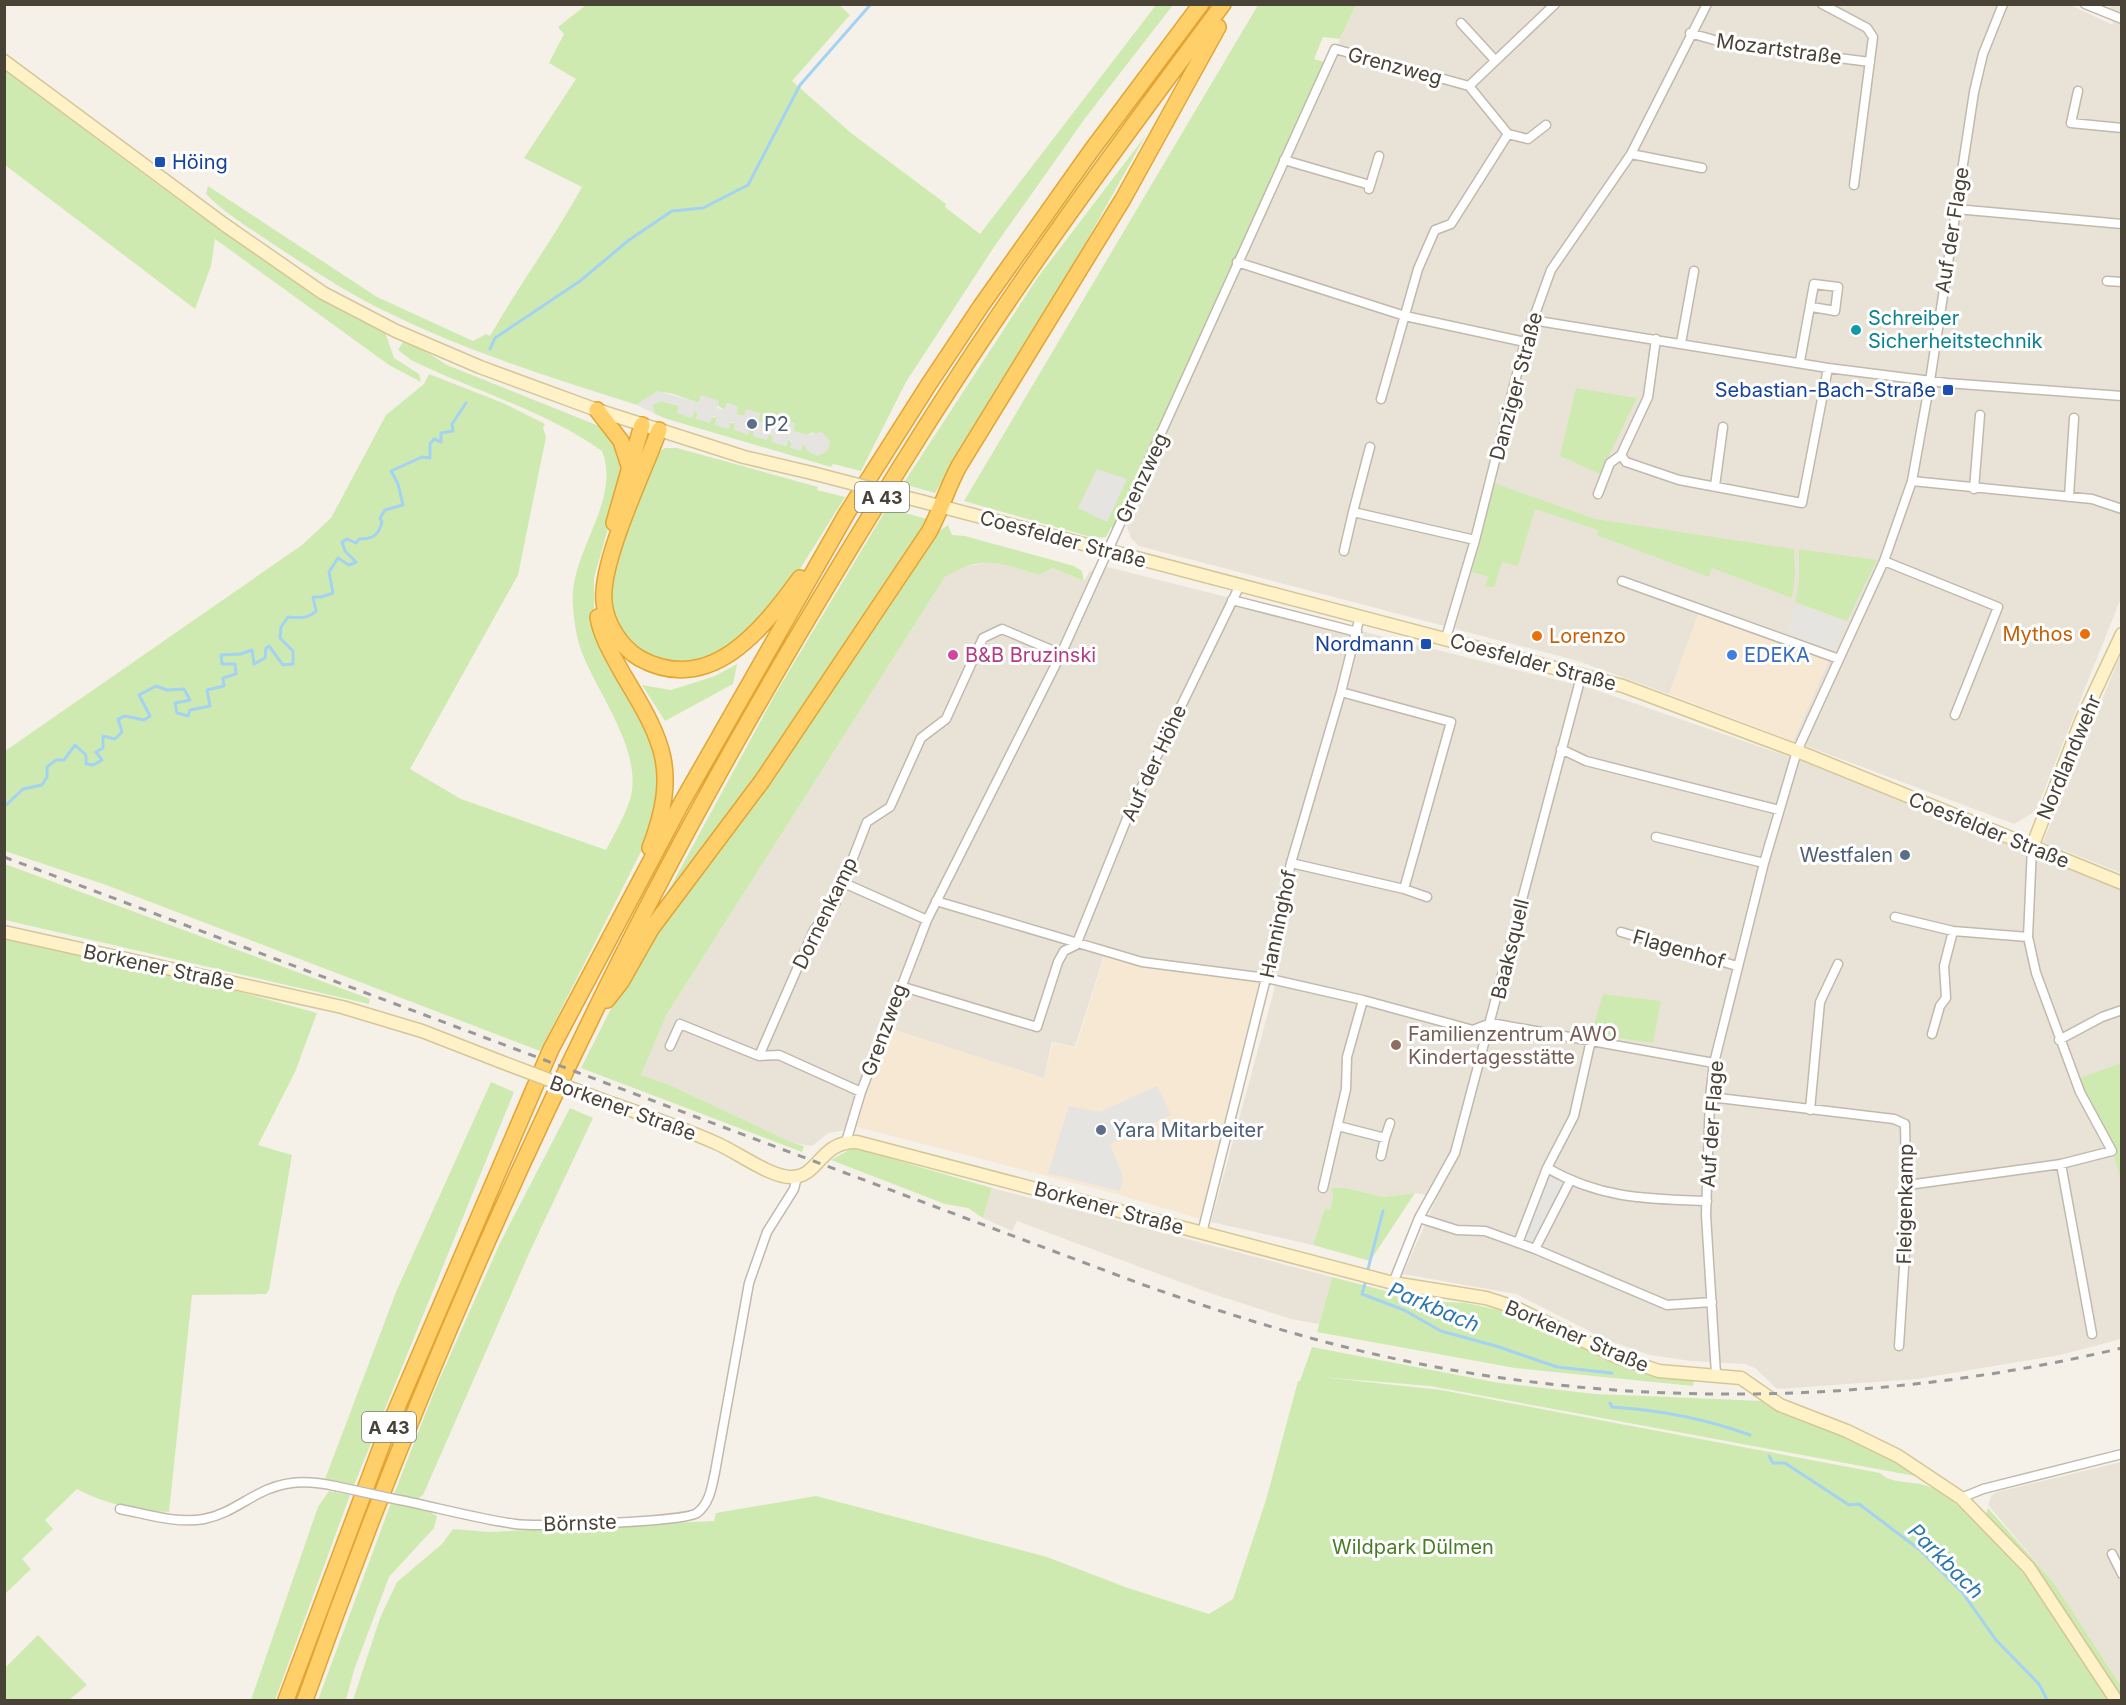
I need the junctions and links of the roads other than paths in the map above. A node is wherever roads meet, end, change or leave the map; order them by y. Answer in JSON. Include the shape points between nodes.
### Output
{"nodes":[{"id":1,"x":1201,"y":4,"type":"edge"},
{"id":2,"x":1223,"y":4,"type":"edge"},
{"id":3,"x":1233,"y":4,"type":"edge"},
{"id":4,"x":1555,"y":4,"type":"edge"},
{"id":5,"x":1707,"y":4,"type":"edge"},
{"id":6,"x":1822,"y":4,"type":"edge"},
{"id":7,"x":2003,"y":4,"type":"edge"},
{"id":8,"x":2085,"y":4,"type":"edge"},
{"id":9,"x":2121,"y":19,"type":"edge"},
{"id":10,"x":1461,"y":23,"type":"dead end"},
{"id":11,"x":1690,"y":33,"type":"junction"},
{"id":12,"x":1494,"y":59,"type":"junction"},
{"id":13,"x":4,"y":61,"type":"edge"},
{"id":14,"x":1870,"y":62,"type":"junction"},
{"id":15,"x":1469,"y":86,"type":"junction"},
{"id":16,"x":2078,"y":91,"type":"dead end"},
{"id":17,"x":1546,"y":125,"type":"dead end"},
{"id":18,"x":2121,"y":128,"type":"edge"},
{"id":19,"x":1508,"y":135,"type":"junction"},
{"id":20,"x":1631,"y":154,"type":"junction"},
{"id":21,"x":1378,"y":156,"type":"dead end"},
{"id":22,"x":1284,"y":160,"type":"junction"},
{"id":23,"x":1702,"y":168,"type":"dead end"},
{"id":24,"x":1854,"y":184,"type":"dead end"},
{"id":25,"x":1956,"y":208,"type":"junction"},
{"id":26,"x":2121,"y":224,"type":"edge"},
{"id":27,"x":1237,"y":262,"type":"junction"},
{"id":28,"x":1694,"y":272,"type":"dead end"},
{"id":29,"x":2108,"y":281,"type":"dead end"},
{"id":30,"x":2121,"y":282,"type":"edge"},
{"id":31,"x":1812,"y":307,"type":"dead end"},
{"id":32,"x":1405,"y":315,"type":"junction"},
{"id":33,"x":1532,"y":320,"type":"junction"},
{"id":34,"x":1656,"y":339,"type":"junction"},
{"id":35,"x":1525,"y":342,"type":"junction"},
{"id":36,"x":1681,"y":343,"type":"junction"},
{"id":37,"x":1800,"y":361,"type":"junction"},
{"id":38,"x":1828,"y":368,"type":"junction"},
{"id":39,"x":1930,"y":381,"type":"junction"},
{"id":40,"x":2121,"y":396,"type":"edge"},
{"id":41,"x":1381,"y":399,"type":"dead end"},
{"id":42,"x":597,"y":410,"type":"junction"},
{"id":43,"x":1980,"y":415,"type":"dead end"},
{"id":44,"x":2074,"y":418,"type":"dead end"},
{"id":45,"x":642,"y":425,"type":"junction"},
{"id":46,"x":1723,"y":427,"type":"dead end"},
{"id":47,"x":659,"y":430,"type":"junction"},
{"id":48,"x":1370,"y":447,"type":"dead end"},
{"id":49,"x":1622,"y":454,"type":"junction"},
{"id":50,"x":629,"y":466,"type":"junction"},
{"id":51,"x":1911,"y":481,"type":"junction"},
{"id":52,"x":1715,"y":486,"type":"junction"},
{"id":53,"x":1974,"y":489,"type":"junction"},
{"id":54,"x":1598,"y":494,"type":"dead end"},
{"id":55,"x":2069,"y":497,"type":"junction"},
{"id":56,"x":942,"y":508,"type":"junction"},
{"id":57,"x":2121,"y":508,"type":"edge"},
{"id":58,"x":1353,"y":512,"type":"junction"},
{"id":59,"x":848,"y":513,"type":"junction"},
{"id":60,"x":1475,"y":540,"type":"junction"},
{"id":61,"x":1344,"y":550,"type":"dead end"},
{"id":62,"x":1109,"y":552,"type":"junction"},
{"id":63,"x":1884,"y":561,"type":"junction"},
{"id":64,"x":1622,"y":581,"type":"dead end"},
{"id":65,"x":1240,"y":585,"type":"junction"},
{"id":66,"x":1232,"y":600,"type":"junction"},
{"id":67,"x":1360,"y":616,"type":"junction"},
{"id":68,"x":1358,"y":632,"type":"junction"},
{"id":69,"x":1446,"y":638,"type":"junction"},
{"id":70,"x":2120,"y":640,"type":"edge"},
{"id":71,"x":1061,"y":654,"type":"junction"},
{"id":72,"x":1839,"y":659,"type":"junction"},
{"id":73,"x":1582,"y":674,"type":"junction"},
{"id":74,"x":1341,"y":692,"type":"junction"},
{"id":75,"x":1955,"y":715,"type":"dead end"},
{"id":76,"x":1561,"y":749,"type":"junction"},
{"id":77,"x":1797,"y":752,"type":"junction"},
{"id":78,"x":1779,"y":810,"type":"junction"},
{"id":79,"x":1656,"y":837,"type":"dead end"},
{"id":80,"x":2032,"y":847,"type":"junction"},
{"id":81,"x":1291,"y":863,"type":"junction"},
{"id":82,"x":1764,"y":863,"type":"junction"},
{"id":83,"x":844,"y":883,"type":"junction"},
{"id":84,"x":2121,"y":883,"type":"edge"},
{"id":85,"x":1404,"y":889,"type":"junction"},
{"id":86,"x":1427,"y":897,"type":"dead end"},
{"id":87,"x":936,"y":901,"type":"junction"},
{"id":88,"x":628,"y":906,"type":"junction"},
{"id":89,"x":1895,"y":917,"type":"dead end"},
{"id":90,"x":927,"y":920,"type":"junction"},
{"id":91,"x":1953,"y":931,"type":"junction"},
{"id":92,"x":4,"y":932,"type":"edge"},
{"id":93,"x":1621,"y":932,"type":"dead end"},
{"id":94,"x":2028,"y":937,"type":"junction"},
{"id":95,"x":1076,"y":945,"type":"junction"},
{"id":96,"x":1838,"y":964,"type":"dead end"},
{"id":97,"x":1737,"y":966,"type":"junction"},
{"id":98,"x":1266,"y":978,"type":"junction"},
{"id":99,"x":900,"y":986,"type":"junction"},
{"id":100,"x":1363,"y":1000,"type":"junction"},
{"id":101,"x":2121,"y":1010,"type":"edge"},
{"id":102,"x":590,"y":1020,"type":"junction"},
{"id":103,"x":1491,"y":1023,"type":"junction"},
{"id":104,"x":1932,"y":1034,"type":"dead end"},
{"id":105,"x":1591,"y":1040,"type":"junction"},
{"id":106,"x":2060,"y":1040,"type":"junction"},
{"id":107,"x":670,"y":1046,"type":"dead end"},
{"id":108,"x":759,"y":1056,"type":"junction"},
{"id":109,"x":1714,"y":1063,"type":"junction"},
{"id":110,"x":861,"y":1092,"type":"junction"},
{"id":111,"x":1710,"y":1097,"type":"junction"},
{"id":112,"x":1810,"y":1110,"type":"junction"},
{"id":113,"x":1390,"y":1123,"type":"dead end"},
{"id":114,"x":1338,"y":1126,"type":"junction"},
{"id":115,"x":1385,"y":1138,"type":"junction"},
{"id":116,"x":846,"y":1142,"type":"junction"},
{"id":117,"x":1381,"y":1156,"type":"dead end"},
{"id":118,"x":2061,"y":1164,"type":"junction"},
{"id":119,"x":1548,"y":1168,"type":"junction"},
{"id":120,"x":797,"y":1177,"type":"junction"},
{"id":121,"x":1569,"y":1180,"type":"junction"},
{"id":122,"x":1908,"y":1185,"type":"junction"},
{"id":123,"x":1323,"y":1188,"type":"dead end"},
{"id":124,"x":1707,"y":1201,"type":"junction"},
{"id":125,"x":1419,"y":1218,"type":"junction"},
{"id":126,"x":1202,"y":1233,"type":"junction"},
{"id":127,"x":1518,"y":1243,"type":"junction"},
{"id":128,"x":1535,"y":1249,"type":"junction"},
{"id":129,"x":1393,"y":1283,"type":"junction"},
{"id":130,"x":1712,"y":1302,"type":"junction"},
{"id":131,"x":2092,"y":1334,"type":"dead end"},
{"id":132,"x":1899,"y":1346,"type":"dead end"},
{"id":133,"x":1716,"y":1374,"type":"junction"},
{"id":134,"x":2121,"y":1454,"type":"edge"},
{"id":135,"x":1961,"y":1498,"type":"junction"},
{"id":136,"x":120,"y":1509,"type":"dead end"},
{"id":137,"x":2112,"y":1554,"type":"dead end"},
{"id":138,"x":2121,"y":1574,"type":"edge"},
{"id":139,"x":286,"y":1701,"type":"edge"},
{"id":140,"x":306,"y":1701,"type":"edge"},
{"id":141,"x":2116,"y":1701,"type":"edge"}],
"edges":[{"from":1,"to":59,"type":"highway","number":"A 43","via":[[981,306]]},
{"from":2,"to":102,"type":"highway","number":"A 43","via":[[1096,175],[928,423],[776,672]]},
{"from":3,"to":56,"type":"highway","via":[[1204,48],[1123,199],[959,466],[945,491]]},
{"from":4,"to":12,"type":"street"},
{"from":5,"to":11,"type":"street","name":"Danziger Straße"},
{"from":6,"to":14,"type":"street","via":[[1871,31]]},
{"from":7,"to":25,"type":"street","name":"Auf der Flage","via":[[1983,54],[1974,92]]},
{"from":8,"to":9,"type":"street"},
{"from":10,"to":12,"type":"street"},
{"from":11,"to":14,"type":"street","name":"Mozartstraße","via":[[1728,44]]},
{"from":11,"to":20,"type":"street","name":"Danziger Straße"},
{"from":12,"to":15,"type":"street"},
{"from":13,"to":42,"type":"street","name":"Coesfelder Straße","via":[[323,293],[440,350]]},
{"from":14,"to":24,"type":"street"},
{"from":15,"to":19,"type":"street"},
{"from":15,"to":22,"type":"street","name":"Grenzweg","via":[[1335,50]]},
{"from":16,"to":18,"type":"street","via":[[2071,123]]},
{"from":17,"to":19,"type":"street","via":[[1528,139]]},
{"from":19,"to":32,"type":"street","via":[[1451,224],[1435,231],[1418,269]]},
{"from":20,"to":23,"type":"street"},
{"from":20,"to":33,"type":"street","name":"Danziger Straße","via":[[1551,270]]},
{"from":21,"to":22,"type":"street","via":[[1370,187]]},
{"from":22,"to":27,"type":"street","name":"Grenzweg"},
{"from":25,"to":26,"type":"street"},
{"from":25,"to":39,"type":"street","name":"Auf der Flage"},
{"from":27,"to":32,"type":"street"},
{"from":27,"to":62,"type":"street","name":"Grenzweg"},
{"from":28,"to":36,"type":"street"},
{"from":29,"to":30,"type":"street"},
{"from":31,"to":37,"type":"street"},
{"from":32,"to":35,"type":"street"},
{"from":32,"to":41,"type":"street"},
{"from":33,"to":34,"type":"street"},
{"from":33,"to":35,"type":"street","name":"Danziger Straße"},
{"from":34,"to":36,"type":"street"},
{"from":34,"to":49,"type":"street","via":[[1648,397]]},
{"from":35,"to":60,"type":"street","name":"Danziger Straße"},
{"from":36,"to":37,"type":"street"},
{"from":37,"to":38,"type":"street"},
{"from":38,"to":39,"type":"street"},
{"from":38,"to":52,"type":"street","via":[[1802,503]]},
{"from":39,"to":40,"type":"street"},
{"from":39,"to":51,"type":"street","name":"Auf der Flage"},
{"from":42,"to":45,"type":"street","name":"Coesfelder Straße"},
{"from":42,"to":50,"type":"highway","via":[[621,441]]},
{"from":43,"to":53,"type":"street"},
{"from":44,"to":55,"type":"street"},
{"from":45,"to":47,"type":"street","name":"Coesfelder Straße"},
{"from":45,"to":50,"type":"highway"},
{"from":46,"to":52,"type":"street"},
{"from":47,"to":56,"type":"street","name":"Coesfelder Straße","bridge":true,"via":[[744,457]]},
{"from":47,"to":59,"type":"highway","via":[[613,551],[604,603],[616,636],[632,654],[652,665],[687,670],[721,660],[737,649],[789,593]]},
{"from":48,"to":58,"type":"street"},
{"from":49,"to":52,"type":"street","via":[[1626,462],[1637,466],[1679,480]]},
{"from":49,"to":54,"type":"street","via":[[1610,463]]},
{"from":50,"to":88,"type":"highway","via":[[599,576],[599,623],[613,656],[650,719],[664,754],[666,792],[657,829]]},
{"from":51,"to":53,"type":"street"},
{"from":51,"to":63,"type":"street","name":"Auf der Flage"},
{"from":53,"to":55,"type":"street"},
{"from":55,"to":57,"type":"street"},
{"from":56,"to":62,"type":"street","name":"Coesfelder Straße"},
{"from":56,"to":102,"type":"highway","via":[[762,781],[651,929],[621,982]]},
{"from":58,"to":60,"type":"street"},
{"from":58,"to":61,"type":"street"},
{"from":59,"to":88,"type":"highway","number":"A 43","via":[[730,716]]},
{"from":60,"to":69,"type":"street","name":"Danziger Straße"},
{"from":62,"to":65,"type":"street","name":"Coesfelder Straße"},
{"from":62,"to":71,"type":"street","name":"Grenzweg"},
{"from":63,"to":72,"type":"street","name":"Auf der Flage"},
{"from":63,"to":75,"type":"street","via":[[1998,608]]},
{"from":64,"to":72,"type":"street"},
{"from":65,"to":66,"type":"street","name":"Auf der Höhe"},
{"from":65,"to":67,"type":"street","name":"Coesfelder Straße"},
{"from":66,"to":68,"type":"street"},
{"from":66,"to":95,"type":"street","name":"Auf der Höhe","via":[[1130,811]]},
{"from":67,"to":68,"type":"street","name":"Hanninghof"},
{"from":67,"to":69,"type":"street","name":"Coesfelder Straße"},
{"from":68,"to":74,"type":"street","name":"Hanninghof"},
{"from":69,"to":73,"type":"street","name":"Coesfelder Straße"},
{"from":70,"to":80,"type":"street","name":"Nordlandwehr","via":[[2082,718]]},
{"from":71,"to":83,"type":"street","name":"Dornenkamp","via":[[1002,628],[983,638],[946,719],[921,738],[890,807],[867,822]]},
{"from":71,"to":87,"type":"street","name":"Grenzweg"},
{"from":72,"to":77,"type":"street","name":"Auf der Flage"},
{"from":73,"to":76,"type":"street","name":"Baaksquell"},
{"from":73,"to":77,"type":"street","name":"Coesfelder Straße","via":[[1664,700]]},
{"from":74,"to":81,"type":"street","name":"Hanninghof"},
{"from":74,"to":85,"type":"street","via":[[1451,722]]},
{"from":76,"to":78,"type":"street","via":[[1586,761]]},
{"from":76,"to":103,"type":"street","name":"Baaksquell"},
{"from":77,"to":78,"type":"street","name":"Auf der Flage"},
{"from":77,"to":80,"type":"street","name":"Coesfelder Straße"},
{"from":78,"to":82,"type":"street","name":"Auf der Flage"},
{"from":79,"to":82,"type":"street"},
{"from":80,"to":84,"type":"street","name":"Coesfelder Straße"},
{"from":80,"to":94,"type":"street"},
{"from":81,"to":85,"type":"street"},
{"from":81,"to":98,"type":"street","name":"Hanninghof"},
{"from":82,"to":97,"type":"street","name":"Auf der Flage"},
{"from":83,"to":90,"type":"street"},
{"from":83,"to":108,"type":"street","name":"Dornenkamp","via":[[835,904],[814,930]]},
{"from":85,"to":86,"type":"street"},
{"from":87,"to":90,"type":"street","name":"Grenzweg"},
{"from":87,"to":95,"type":"street"},
{"from":88,"to":139,"type":"highway","number":"A 43","via":[[551,1049],[436,1313],[345,1539]]},
{"from":89,"to":91,"type":"street"},
{"from":90,"to":99,"type":"street","name":"Grenzweg"},
{"from":91,"to":94,"type":"street"},
{"from":91,"to":104,"type":"street","via":[[1944,966],[1946,998]]},
{"from":92,"to":120,"type":"street","name":"Borkener Straße","bridge":true,"via":[[342,1007],[422,1031],[701,1137],[779,1175]]},
{"from":93,"to":97,"type":"street","name":"Flagenhof"},
{"from":94,"to":106,"type":"street","via":[[2036,973]]},
{"from":95,"to":98,"type":"street","via":[[1142,962]]},
{"from":95,"to":99,"type":"street","via":[[1064,951],[1058,962],[1037,1028]]},
{"from":96,"to":112,"type":"street","via":[[1820,1002]]},
{"from":97,"to":109,"type":"street","name":"Auf der Flage"},
{"from":98,"to":100,"type":"street"},
{"from":98,"to":126,"type":"street","name":"Hanninghof"},
{"from":99,"to":110,"type":"street","name":"Grenzweg"},
{"from":100,"to":103,"type":"street","via":[[1473,1030]]},
{"from":100,"to":114,"type":"street","via":[[1347,1057],[1346,1089]]},
{"from":101,"to":106,"type":"street"},
{"from":102,"to":140,"type":"highway","number":"A 43","via":[[447,1332],[370,1523]]},
{"from":103,"to":105,"type":"street"},
{"from":103,"to":125,"type":"street","name":"Baaksquell","via":[[1455,1153]]},
{"from":105,"to":109,"type":"street"},
{"from":105,"to":119,"type":"street","via":[[1574,1116]]},
{"from":106,"to":118,"type":"street","via":[[2080,1092],[2112,1151]]},
{"from":107,"to":108,"type":"street","via":[[680,1024]]},
{"from":108,"to":110,"type":"street","via":[[779,1055]]},
{"from":109,"to":111,"type":"street","name":"Auf der Flage"},
{"from":110,"to":116,"type":"street","name":"Grenzweg"},
{"from":111,"to":112,"type":"street","name":"Fleigenkamp"},
{"from":111,"to":124,"type":"street","name":"Auf der Flage"},
{"from":112,"to":122,"type":"street","name":"Fleigenkamp","via":[[1905,1124]]},
{"from":113,"to":115,"type":"street"},
{"from":114,"to":115,"type":"street"},
{"from":114,"to":123,"type":"street"},
{"from":115,"to":117,"type":"street"},
{"from":116,"to":120,"type":"street","via":[[825,1152],[809,1171]]},
{"from":116,"to":126,"type":"street","name":"Borkener Straße","via":[[870,1145]]},
{"from":118,"to":122,"type":"street"},
{"from":118,"to":131,"type":"street"},
{"from":119,"to":121,"type":"street"},
{"from":119,"to":127,"type":"street"},
{"from":120,"to":136,"type":"street","name":"Börnste","bridge":true,"via":[[794,1189],[767,1232],[749,1283],[715,1472],[709,1498],[696,1513],[649,1521],[517,1524],[309,1481],[281,1484],[233,1510],[202,1519]]},
{"from":121,"to":124,"type":"street","via":[[1632,1198]]},
{"from":121,"to":128,"type":"street"},
{"from":122,"to":132,"type":"street","name":"Fleigenkamp"},
{"from":124,"to":130,"type":"street","name":"Auf der Flage"},
{"from":125,"to":127,"type":"street","via":[[1457,1230],[1485,1231]]},
{"from":125,"to":129,"type":"street","name":"Baaksquell"},
{"from":126,"to":129,"type":"street","name":"Borkener Straße"},
{"from":127,"to":128,"type":"street"},
{"from":128,"to":130,"type":"street","via":[[1667,1305]]},
{"from":129,"to":133,"type":"street","name":"Borkener Straße","via":[[1486,1298],[1514,1307],[1617,1357],[1659,1371]]},
{"from":130,"to":133,"type":"street","name":"Auf der Flage"},
{"from":133,"to":135,"type":"street","name":"Borkener Straße","via":[[1741,1378],[1780,1405],[1898,1456]]},
{"from":134,"to":135,"type":"street"},
{"from":135,"to":141,"type":"street","name":"Borkener Straße","via":[[2030,1568]]},
{"from":137,"to":138,"type":"street"}]}
